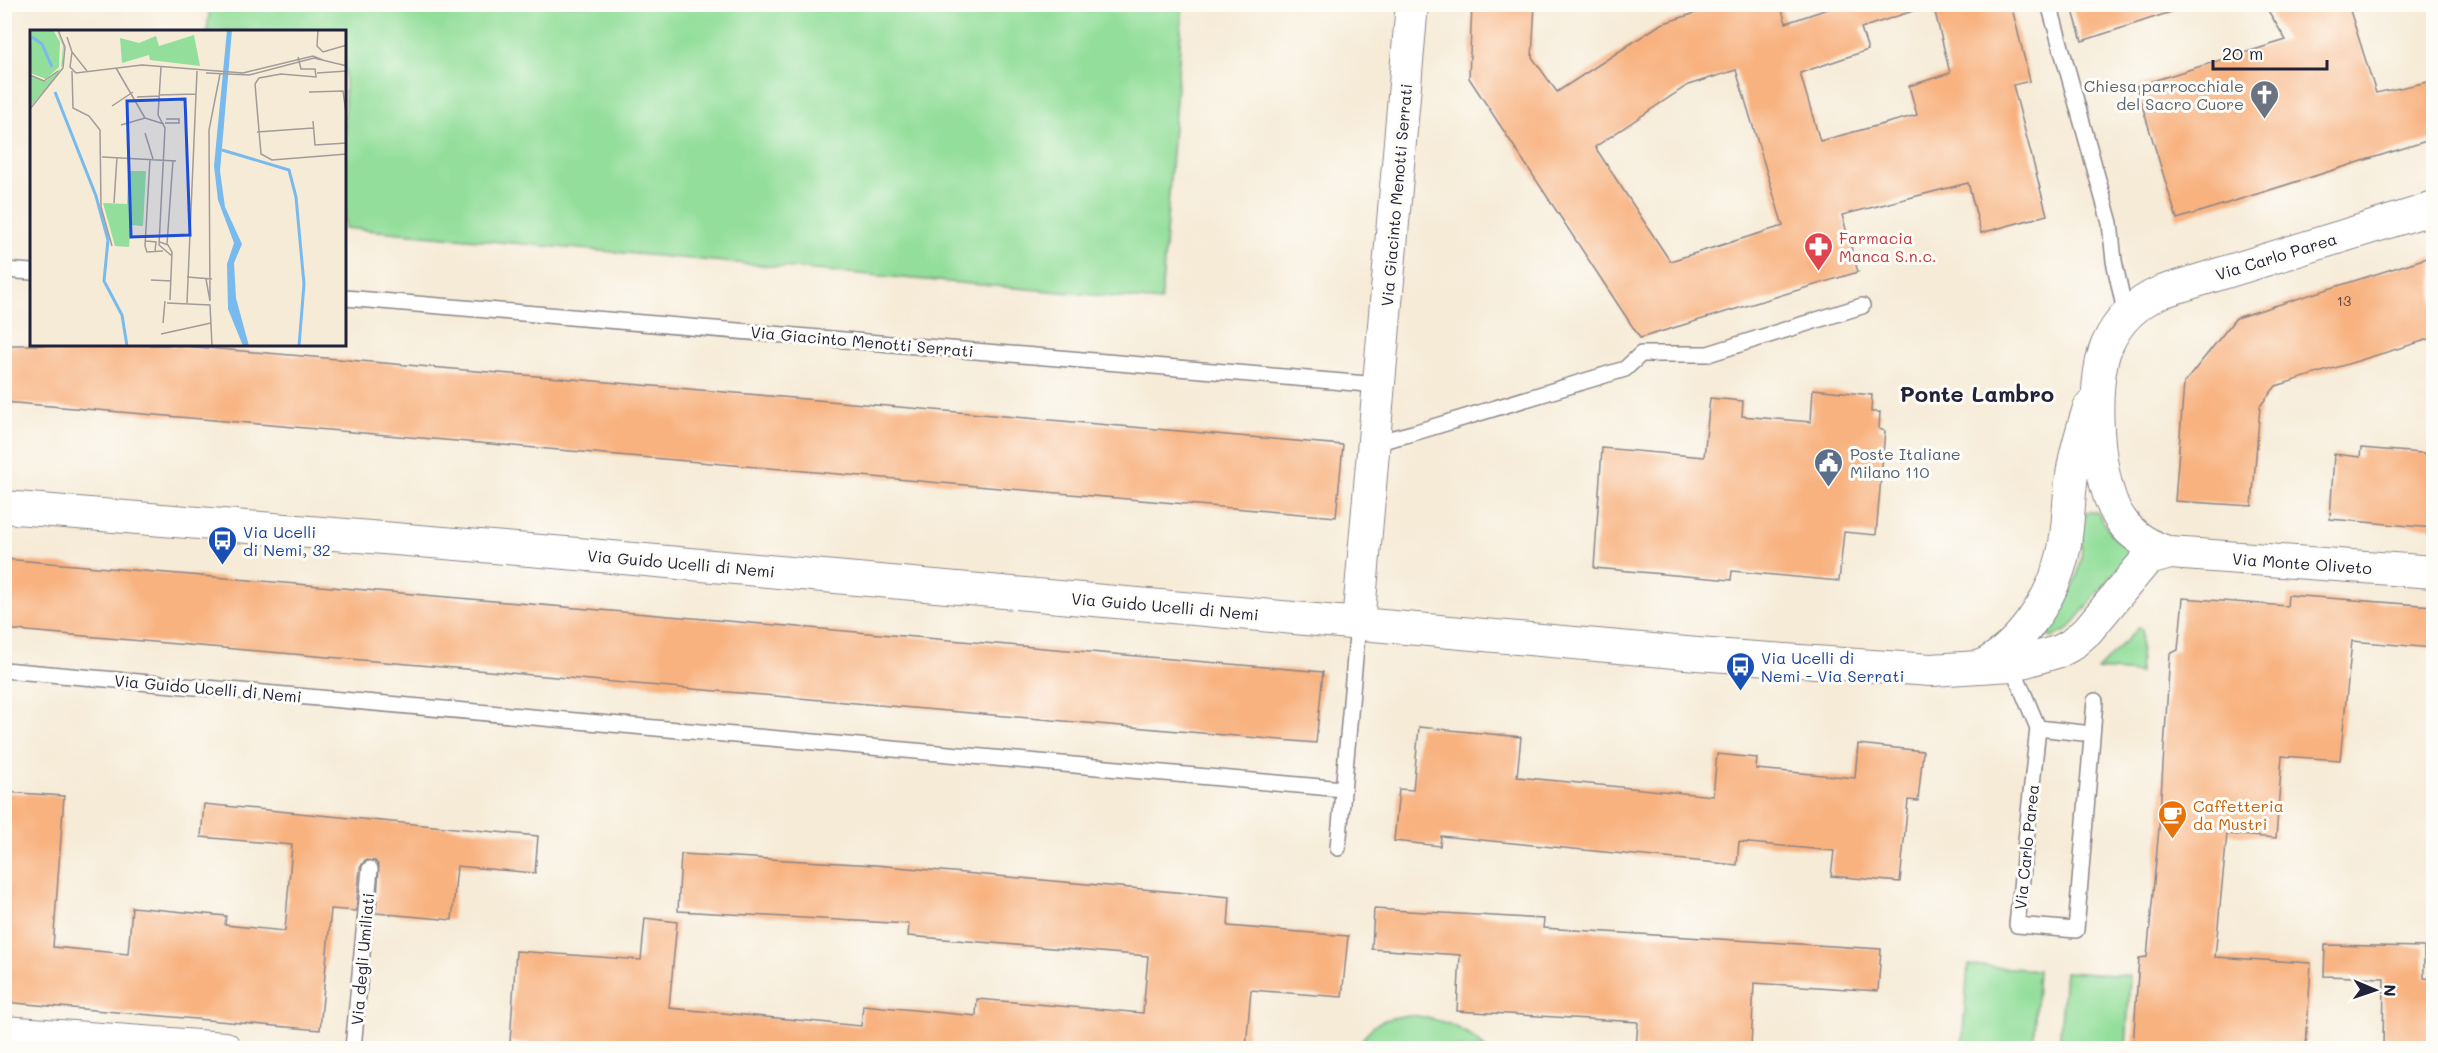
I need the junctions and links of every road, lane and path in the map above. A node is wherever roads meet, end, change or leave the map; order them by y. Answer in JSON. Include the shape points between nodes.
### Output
{"nodes":[{"id":1,"x":1412,"y":4,"type":"edge"},
{"id":2,"x":2049,"y":4,"type":"edge"},
{"id":3,"x":2433,"y":208,"type":"edge"},
{"id":4,"x":4,"y":270,"type":"edge"},
{"id":5,"x":30,"y":272,"type":"edge"},
{"id":6,"x":346,"y":298,"type":"edge"},
{"id":7,"x":1862,"y":306,"type":"dead end"},
{"id":8,"x":2126,"y":316,"type":"junction"},
{"id":9,"x":2098,"y":375,"type":"junction"},
{"id":10,"x":1379,"y":385,"type":"junction"},
{"id":11,"x":1374,"y":443,"type":"junction"},
{"id":12,"x":4,"y":507,"type":"edge"},
{"id":13,"x":2170,"y":554,"type":"junction"},
{"id":14,"x":2433,"y":572,"type":"edge"},
{"id":15,"x":1358,"y":624,"type":"junction"},
{"id":16,"x":2009,"y":657,"type":"junction"},
{"id":17,"x":4,"y":670,"type":"edge"},
{"id":18,"x":2095,"y":701,"type":"dead end"},
{"id":19,"x":2038,"y":729,"type":"junction"},
{"id":20,"x":2092,"y":734,"type":"junction"},
{"id":21,"x":1343,"y":789,"type":"junction"},
{"id":22,"x":1338,"y":848,"type":"dead end"},
{"id":23,"x":370,"y":868,"type":"dead end"},
{"id":24,"x":4,"y":1032,"type":"edge"},
{"id":25,"x":225,"y":1048,"type":"edge"},
{"id":26,"x":353,"y":1048,"type":"edge"}],
"edges":[{"from":1,"to":10,"type":"street","name":"Via Giacinto Menotti Serrati"},
{"from":2,"to":8,"type":"lane","via":[[2110,223]]},
{"from":3,"to":8,"type":"street","name":"Via Carlo Parea","via":[[2161,292],[2137,304]]},
{"from":4,"to":5,"type":"lane"},
{"from":6,"to":10,"type":"lane","name":"Via Giacinto Menotti Serrati"},
{"from":7,"to":11,"type":"lane","via":[[1708,354],[1641,354],[1625,369]]},
{"from":8,"to":9,"type":"street","name":"Via Carlo Parea","via":[[2107,345]]},
{"from":9,"to":13,"type":"street","name":"Via Carlo Parea","via":[[2099,440],[2115,510],[2132,532]]},
{"from":9,"to":16,"type":"street","via":[[2072,474],[2059,567]]},
{"from":10,"to":11,"type":"street","name":"Via Giacinto Menotti Serrati"},
{"from":11,"to":15,"type":"street","name":"Via Giacinto Menotti Serrati"},
{"from":12,"to":15,"type":"street","name":"Via Guido Ucelli di Nemi"},
{"from":13,"to":14,"type":"street","name":"Via Monte Oliveto"},
{"from":13,"to":16,"type":"street","name":"Via Guido Ucelli di Nemi","via":[[2143,564],[2071,645],[2049,656]]},
{"from":15,"to":16,"type":"street","name":"Via Guido Ucelli di Nemi","via":[[1890,668],[1977,668]]},
{"from":15,"to":21,"type":"lane"},
{"from":16,"to":19,"type":"lane","name":"Via Carlo Parea"},
{"from":17,"to":21,"type":"lane","name":"Via Guido Ucelli di Nemi"},
{"from":18,"to":20,"type":"lane","name":"Via Carlo Parea"},
{"from":19,"to":20,"type":"lane"},
{"from":19,"to":20,"type":"lane","name":"Via Carlo Parea","via":[[2017,925],[2076,930]]},
{"from":21,"to":22,"type":"lane"},
{"from":23,"to":26,"type":"lane","name":"Via degli Umiliati"},
{"from":24,"to":25,"type":"street"}]}
